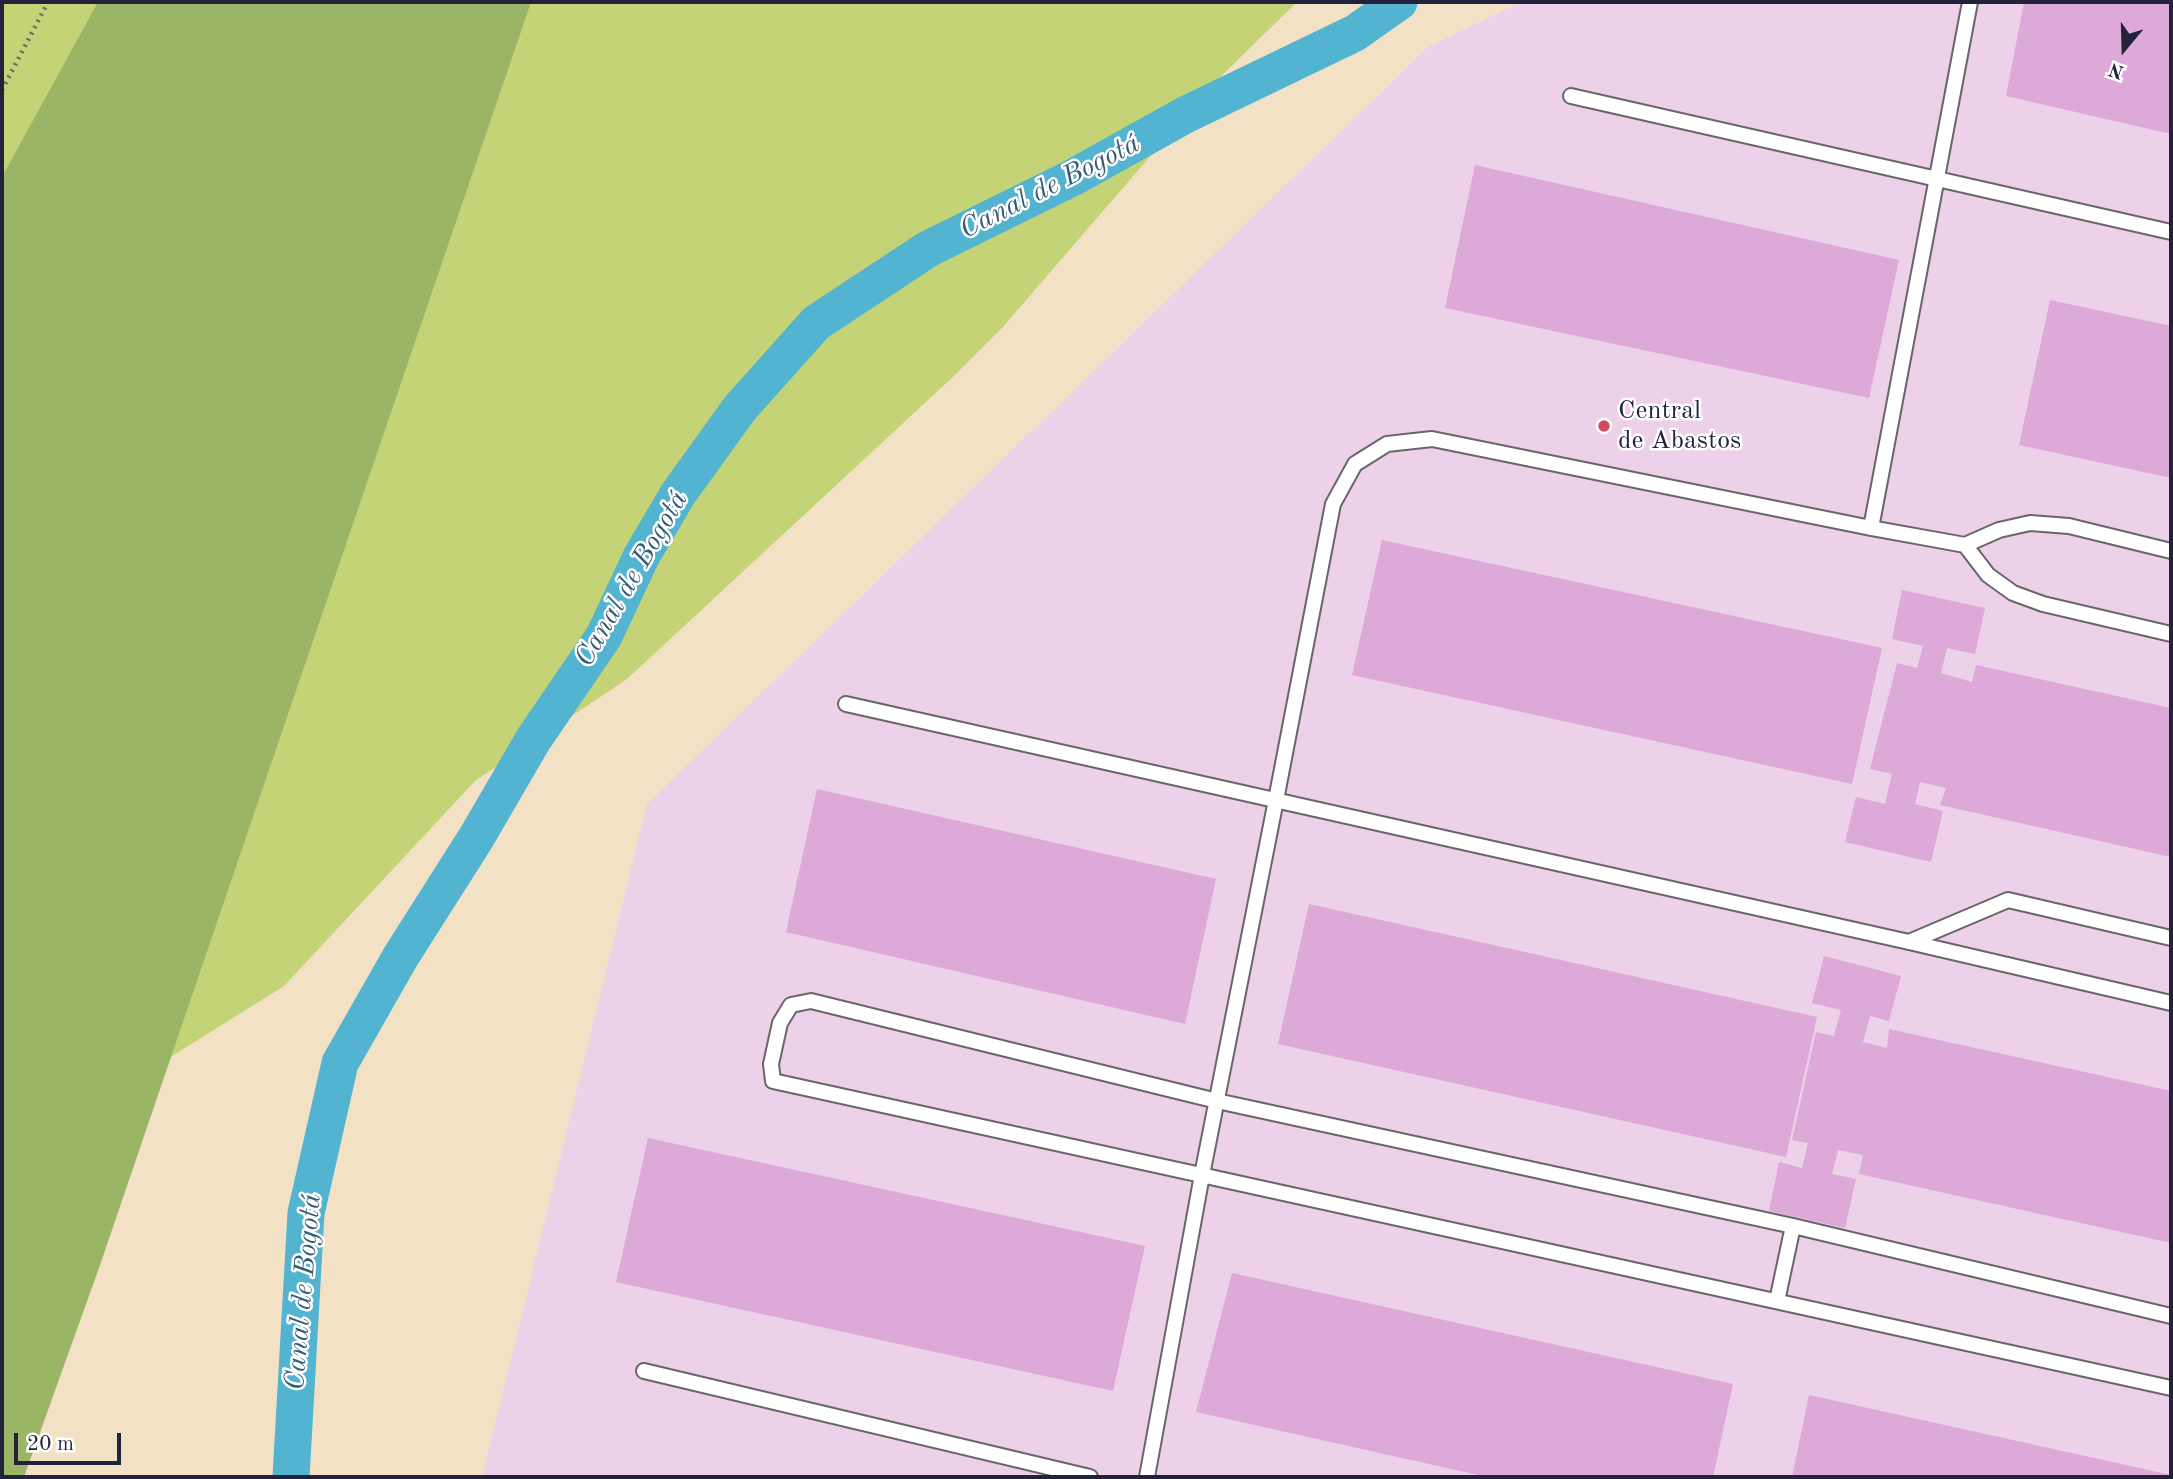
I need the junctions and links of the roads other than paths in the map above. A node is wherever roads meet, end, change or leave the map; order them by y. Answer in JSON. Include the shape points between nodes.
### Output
{"nodes":[{"id":1,"x":1970,"y":2,"type":"edge"},
{"id":2,"x":1571,"y":96,"type":"dead end"},
{"id":3,"x":1936,"y":178,"type":"junction"},
{"id":4,"x":2171,"y":232,"type":"edge"},
{"id":5,"x":1871,"y":528,"type":"junction"},
{"id":6,"x":1965,"y":545,"type":"junction"},
{"id":7,"x":2171,"y":551,"type":"edge"},
{"id":8,"x":2171,"y":634,"type":"edge"},
{"id":9,"x":846,"y":704,"type":"dead end"},
{"id":10,"x":1276,"y":800,"type":"junction"},
{"id":11,"x":2171,"y":938,"type":"edge"},
{"id":12,"x":1909,"y":942,"type":"junction"},
{"id":13,"x":2171,"y":1003,"type":"edge"},
{"id":14,"x":1217,"y":1101,"type":"junction"},
{"id":15,"x":1202,"y":1175,"type":"junction"},
{"id":16,"x":1793,"y":1226,"type":"junction"},
{"id":17,"x":1777,"y":1301,"type":"junction"},
{"id":18,"x":2171,"y":1316,"type":"edge"},
{"id":19,"x":644,"y":1371,"type":"dead end"},
{"id":20,"x":2171,"y":1388,"type":"edge"},
{"id":21,"x":1090,"y":1477,"type":"edge"},
{"id":22,"x":1147,"y":1477,"type":"edge"}],
"edges":[{"from":1,"to":3,"type":"lane"},
{"from":2,"to":3,"type":"lane"},
{"from":3,"to":4,"type":"lane"},
{"from":3,"to":5,"type":"lane"},
{"from":5,"to":6,"type":"lane"},
{"from":5,"to":10,"type":"lane","via":[[1433,439],[1387,444],[1355,464],[1333,504]]},
{"from":6,"to":7,"type":"lane","via":[[2030,523],[2069,526]]},
{"from":6,"to":8,"type":"lane","via":[[1988,575],[2013,593]]},
{"from":9,"to":10,"type":"lane"},
{"from":10,"to":12,"type":"lane"},
{"from":10,"to":14,"type":"lane"},
{"from":11,"to":12,"type":"lane","via":[[2008,900]]},
{"from":12,"to":13,"type":"lane"},
{"from":14,"to":15,"type":"lane"},
{"from":14,"to":15,"type":"lane","via":[[811,1002],[791,1005],[780,1023],[771,1063],[773,1081]]},
{"from":14,"to":16,"type":"lane"},
{"from":15,"to":17,"type":"lane"},
{"from":15,"to":22,"type":"lane"},
{"from":16,"to":17,"type":"lane"},
{"from":16,"to":18,"type":"lane"},
{"from":17,"to":20,"type":"lane"},
{"from":19,"to":21,"type":"lane"}]}
